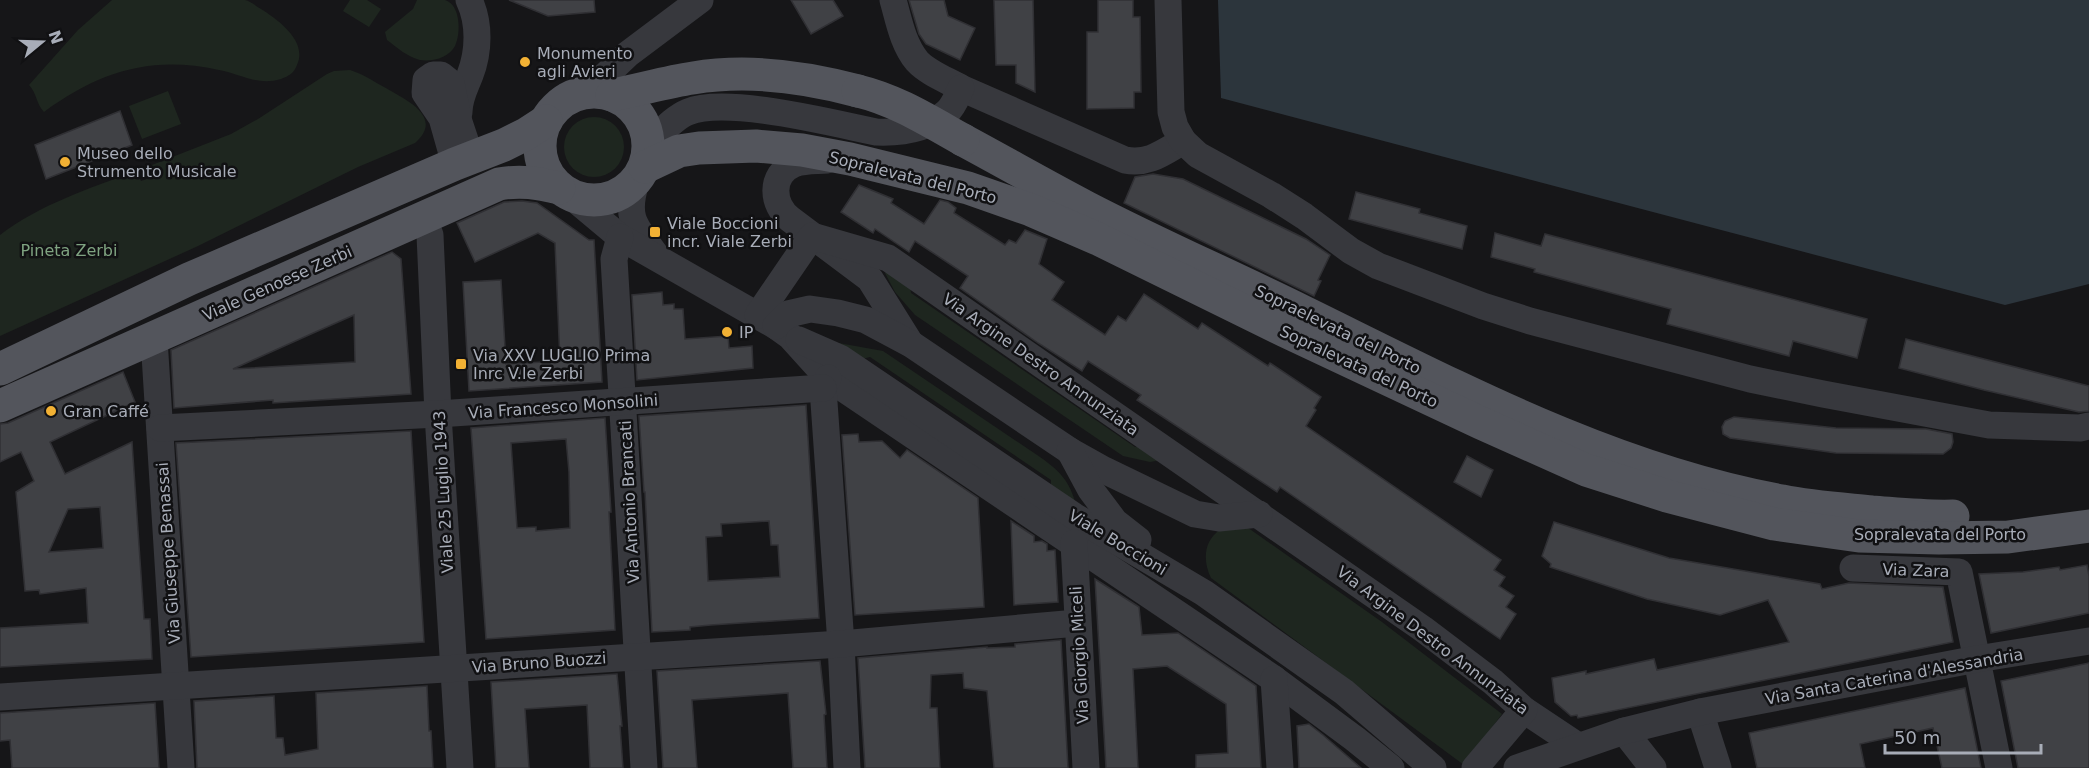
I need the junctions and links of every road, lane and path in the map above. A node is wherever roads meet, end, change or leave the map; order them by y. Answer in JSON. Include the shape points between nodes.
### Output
{"nodes":[{"id":1,"x":469,"y":0,"type":"edge"},
{"id":2,"x":893,"y":0,"type":"edge"},
{"id":3,"x":1168,"y":0,"type":"edge"},
{"id":4,"x":695,"y":3,"type":"edge"},
{"id":5,"x":961,"y":88,"type":"junction"},
{"id":6,"x":600,"y":94,"type":"junction"},
{"id":7,"x":546,"y":121,"type":"junction"},
{"id":8,"x":459,"y":122,"type":"junction"},
{"id":9,"x":1183,"y":141,"type":"junction"},
{"id":10,"x":850,"y":159,"type":"junction"},
{"id":11,"x":463,"y":161,"type":"junction"},
{"id":12,"x":643,"y":164,"type":"junction"},
{"id":13,"x":565,"y":192,"type":"junction"},
{"id":14,"x":422,"y":217,"type":"junction"},
{"id":15,"x":812,"y":236,"type":"junction"},
{"id":16,"x":620,"y":237,"type":"junction"},
{"id":17,"x":659,"y":260,"type":"junction"},
{"id":18,"x":775,"y":326,"type":"junction"},
{"id":19,"x":154,"y":339,"type":"junction"},
{"id":20,"x":911,"y":344,"type":"junction"},
{"id":21,"x":0,"y":369,"type":"edge"},
{"id":22,"x":826,"y":383,"type":"junction"},
{"id":23,"x":623,"y":402,"type":"junction"},
{"id":24,"x":0,"y":406,"type":"edge"},
{"id":25,"x":1485,"y":412,"type":"junction"},
{"id":26,"x":438,"y":414,"type":"junction"},
{"id":27,"x":2089,"y":426,"type":"edge"},
{"id":28,"x":160,"y":428,"type":"junction"},
{"id":29,"x":1070,"y":451,"type":"junction"},
{"id":30,"x":2089,"y":504,"type":"edge"},
{"id":31,"x":1259,"y":514,"type":"junction"},
{"id":32,"x":2089,"y":526,"type":"edge"},
{"id":33,"x":1074,"y":543,"type":"junction"},
{"id":34,"x":1853,"y":568,"type":"dead end"},
{"id":35,"x":1204,"y":593,"type":"junction"},
{"id":36,"x":1077,"y":623,"type":"junction"},
{"id":37,"x":2089,"y":641,"type":"edge"},
{"id":38,"x":841,"y":644,"type":"junction"},
{"id":39,"x":637,"y":656,"type":"junction"},
{"id":40,"x":1977,"y":660,"type":"junction"},
{"id":41,"x":453,"y":668,"type":"junction"},
{"id":42,"x":1274,"y":679,"type":"junction"},
{"id":43,"x":176,"y":685,"type":"junction"},
{"id":44,"x":0,"y":697,"type":"edge"},
{"id":45,"x":1524,"y":710,"type":"junction"},
{"id":46,"x":1700,"y":712,"type":"junction"},
{"id":47,"x":1624,"y":731,"type":"junction"},
{"id":48,"x":1578,"y":746,"type":"junction"},
{"id":49,"x":181,"y":768,"type":"edge"},
{"id":50,"x":460,"y":768,"type":"edge"},
{"id":51,"x":644,"y":768,"type":"edge"},
{"id":52,"x":847,"y":768,"type":"edge"},
{"id":53,"x":1086,"y":768,"type":"edge"},
{"id":54,"x":1280,"y":768,"type":"edge"},
{"id":55,"x":1391,"y":768,"type":"edge"},
{"id":56,"x":1433,"y":768,"type":"edge"},
{"id":57,"x":1475,"y":768,"type":"edge"},
{"id":58,"x":1517,"y":768,"type":"edge"},
{"id":59,"x":1653,"y":768,"type":"edge"},
{"id":60,"x":1718,"y":768,"type":"edge"},
{"id":61,"x":1999,"y":768,"type":"edge"}],
"edges":[{"from":1,"to":8,"type":"street","via":[[477,46],[459,101]]},
{"from":2,"to":5,"type":"street","via":[[902,34],[918,62]]},
{"from":3,"to":9,"type":"street","via":[[1171,112]]},
{"from":4,"to":6,"type":"street","via":[[628,54]]},
{"from":5,"to":9,"type":"street","via":[[1136,163],[1152,159]]},
{"from":5,"to":12,"type":"street","via":[[947,112],[926,125],[895,133],[735,107],[688,111]]},
{"from":6,"to":7,"type":"main road","via":[[566,100]]},
{"from":6,"to":12,"type":"main road","via":[[625,102],[642,120],[647,132]]},
{"from":6,"to":25,"type":"main road","name":"Sopraelevata del Porto","bridge":true,"via":[[724,75],[794,78],[877,95],[1085,207],[1393,357]]},
{"from":7,"to":11,"type":"main road","via":[[526,134]]},
{"from":7,"to":13,"type":"main road","via":[[540,143],[543,165]]},
{"from":8,"to":11,"type":"street"},
{"from":8,"to":11,"type":"street","via":[[451,83],[441,75],[429,77],[425,93],[439,111]]},
{"from":9,"to":27,"type":"street","via":[[1198,155],[1271,195],[1378,266],[1530,321],[1750,379],[1823,394],[1989,425]]},
{"from":10,"to":12,"type":"main road","name":"Sopralevata del Porto","via":[[756,146],[679,151]]},
{"from":10,"to":15,"type":"street","name":"Via Argine Destro Annunziata","via":[[795,163],[781,175],[775,192],[779,208]]},
{"from":10,"to":25,"type":"main road","name":"Sopralevata del Porto","via":[[968,188],[1031,210],[1295,336]]},
{"from":11,"to":21,"type":"main road","via":[[189,279]]},
{"from":12,"to":13,"type":"main road","name":"Viale Genoese Zerbi","via":[[621,194],[610,199],[585,200]]},
{"from":12,"to":17,"type":"street","name":"Viale Boccioni","via":[[630,207],[636,227]]},
{"from":13,"to":14,"type":"main road","name":"Viale Genoese Zerbi","via":[[535,182],[515,181]]},
{"from":13,"to":16,"type":"street","name":"Viale Boccioni"},
{"from":14,"to":19,"type":"main road","name":"Viale Genoese Zerbi"},
{"from":14,"to":26,"type":"street","name":"Viale 25 Luglio 1943","via":[[430,235]]},
{"from":15,"to":18,"type":"street"},
{"from":15,"to":20,"type":"street","name":"Via Argine Destro Annunziata","via":[[870,279]]},
{"from":15,"to":31,"type":"street","name":"Via Argine Destro Annunziata","via":[[888,258]]},
{"from":16,"to":17,"type":"street","name":"Viale Boccioni"},
{"from":16,"to":23,"type":"street","name":"Via Antonio Brancati","via":[[614,259]]},
{"from":17,"to":18,"type":"street","name":"Viale Boccioni"},
{"from":18,"to":20,"type":"street","name":"Via Argine Destro Annunziata","via":[[788,314],[819,310],[866,320]]},
{"from":18,"to":22,"type":"street","name":"Viale Boccioni"},
{"from":18,"to":35,"type":"street","name":"Viale Boccioni","via":[[840,358],[1074,516]]},
{"from":19,"to":24,"type":"main road","name":"Viale Genoese Zerbi"},
{"from":19,"to":28,"type":"street","name":"Via Giuseppe Benassai"},
{"from":20,"to":29,"type":"street","name":"Via Argine Destro Annunziata"},
{"from":22,"to":23,"type":"street","name":"Via Francesco Monsolini"},
{"from":22,"to":33,"type":"street","name":"Viale Boccioni"},
{"from":22,"to":38,"type":"street"},
{"from":23,"to":26,"type":"street","name":"Via Francesco Monsolini"},
{"from":23,"to":39,"type":"street","name":"Via Antonio Brancati"},
{"from":25,"to":30,"type":"main road","name":"Sopraelevata del Porto","via":[[1646,465],[1783,502],[1945,516],[2023,513]]},
{"from":25,"to":32,"type":"main road","name":"Sopralevata del Porto","via":[[1586,470],[1774,524],[1859,537],[2008,537]]},
{"from":26,"to":28,"type":"street","name":"Via Francesco Monsolini"},
{"from":26,"to":41,"type":"street","name":"Viale 25 Luglio 1943"},
{"from":28,"to":43,"type":"street","name":"Via Giuseppe Benassai"},
{"from":29,"to":31,"type":"street","name":"Via Argine Destro Annunziata","via":[[1195,514],[1219,518]]},
{"from":29,"to":35,"type":"street","via":[[1091,490],[1115,522]]},
{"from":31,"to":45,"type":"street","name":"Via Argine Destro Annunziata","via":[[1423,629]]},
{"from":33,"to":36,"type":"street","name":"Via Giorgio Miceli"},
{"from":33,"to":42,"type":"street","name":"Viale Boccioni"},
{"from":34,"to":40,"type":"street","name":"Via Zara","via":[[1959,572]]},
{"from":35,"to":56,"type":"street","name":"Viale Boccioni","via":[[1344,692]]},
{"from":36,"to":38,"type":"street","name":"Via Bruno Buozzi"},
{"from":36,"to":53,"type":"street","name":"Via Giorgio Miceli"},
{"from":37,"to":40,"type":"street","name":"Via Santa Caterina d'Alessandria"},
{"from":38,"to":39,"type":"street","name":"Via Bruno Buozzi"},
{"from":38,"to":52,"type":"street"},
{"from":39,"to":41,"type":"street","name":"Via Bruno Buozzi"},
{"from":39,"to":51,"type":"street","name":"Via Antonio Brancati"},
{"from":40,"to":46,"type":"street","name":"Via Santa Caterina d'Alessandria"},
{"from":40,"to":61,"type":"street","name":"Via Zara"},
{"from":41,"to":43,"type":"street","name":"Via Bruno Buozzi"},
{"from":41,"to":50,"type":"street","name":"Viale 25 Luglio 1943"},
{"from":42,"to":54,"type":"street"},
{"from":42,"to":55,"type":"street","name":"Viale Boccioni"},
{"from":43,"to":44,"type":"street","name":"Via Bruno Buozzi"},
{"from":43,"to":49,"type":"street","name":"Via Giuseppe Benassai"},
{"from":45,"to":48,"type":"street","name":"Via Argine Destro Annunziata"},
{"from":45,"to":57,"type":"street"},
{"from":46,"to":47,"type":"street","name":"Via Santa Caterina d'Alessandria"},
{"from":46,"to":60,"type":"street"},
{"from":47,"to":48,"type":"street","name":"Via Santa Caterina d'Alessandria"},
{"from":47,"to":59,"type":"street"},
{"from":48,"to":58,"type":"street","name":"Via Santa Caterina d'Alessandria"}]}
